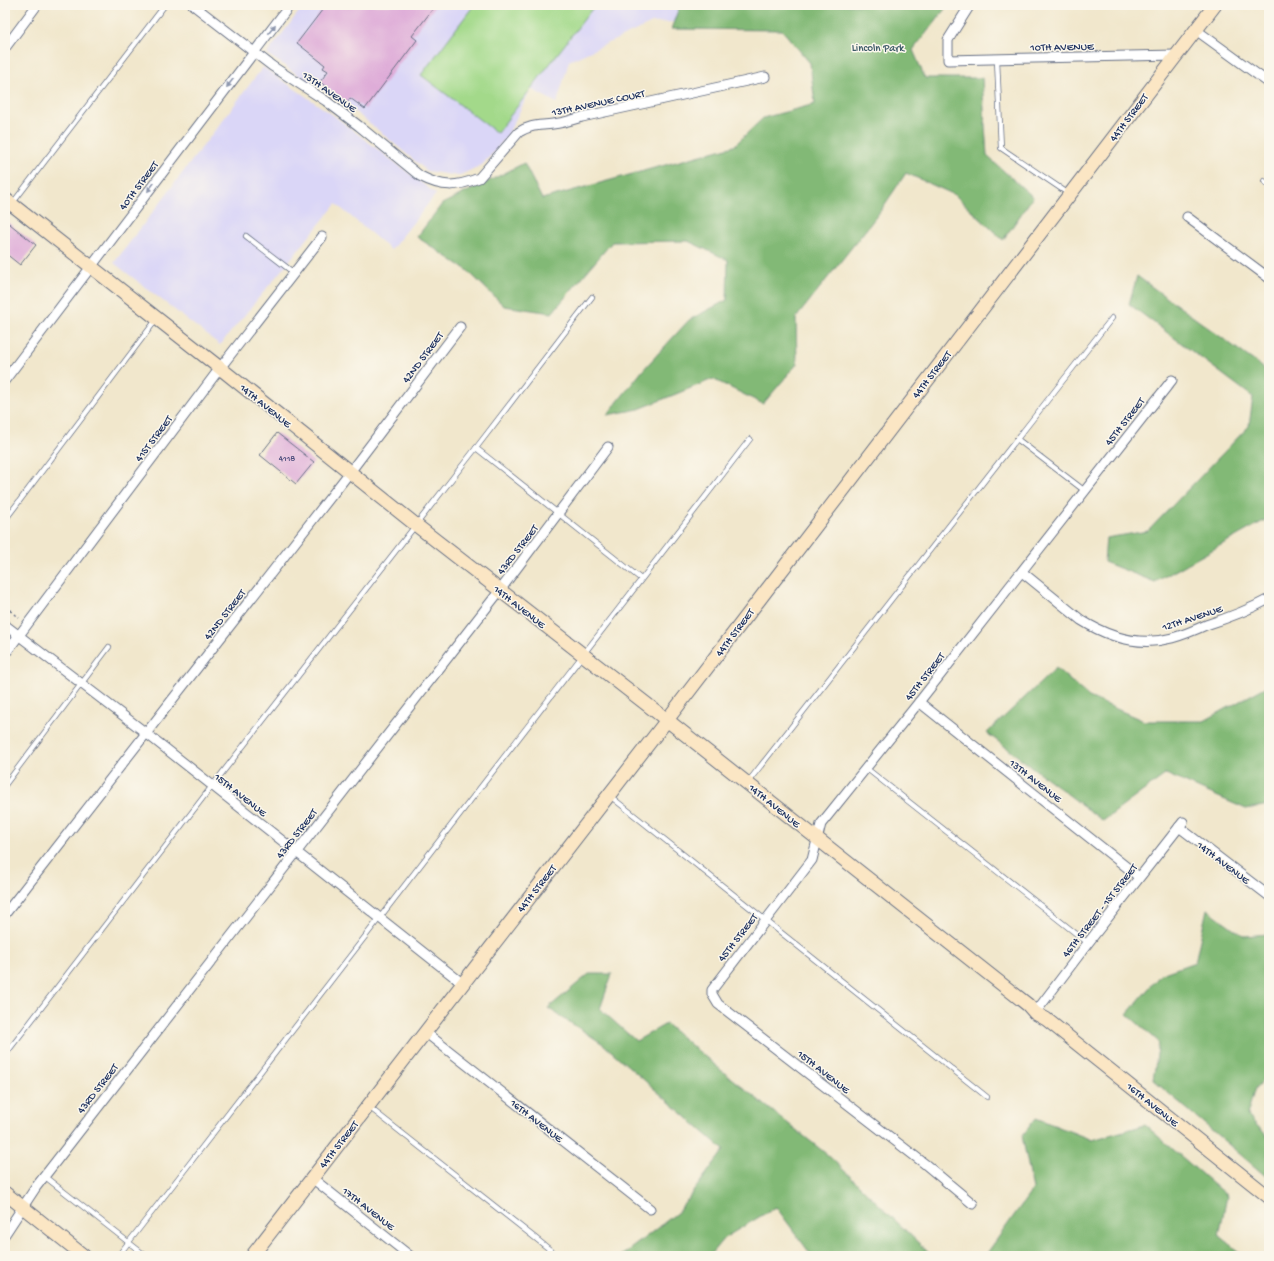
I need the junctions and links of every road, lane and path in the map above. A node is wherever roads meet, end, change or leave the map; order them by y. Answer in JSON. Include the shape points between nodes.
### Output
{"nodes":[{"id":1,"x":37,"y":5,"type":"edge"},
{"id":2,"x":165,"y":5,"type":"edge"},
{"id":3,"x":193,"y":5,"type":"edge"},
{"id":4,"x":290,"y":5,"type":"edge"},
{"id":5,"x":970,"y":5,"type":"edge"},
{"id":6,"x":1214,"y":5,"type":"edge"},
{"id":7,"x":1196,"y":30,"type":"junction"},
{"id":8,"x":5,"y":48,"type":"edge"},
{"id":9,"x":254,"y":52,"type":"junction"},
{"id":10,"x":1176,"y":55,"type":"junction"},
{"id":11,"x":996,"y":60,"type":"junction"},
{"id":12,"x":765,"y":77,"type":"dead end"},
{"id":13,"x":1269,"y":83,"type":"edge"},
{"id":14,"x":1264,"y":181,"type":"dead end"},
{"id":15,"x":457,"y":184,"type":"joint"},
{"id":16,"x":1269,"y":185,"type":"edge"},
{"id":17,"x":1070,"y":194,"type":"junction"},
{"id":18,"x":7,"y":206,"type":"edge"},
{"id":19,"x":1187,"y":217,"type":"dead end"},
{"id":20,"x":246,"y":236,"type":"dead end"},
{"id":21,"x":322,"y":237,"type":"dead end"},
{"id":22,"x":91,"y":267,"type":"junction"},
{"id":23,"x":294,"y":274,"type":"junction"},
{"id":24,"x":1269,"y":278,"type":"edge"},
{"id":25,"x":592,"y":296,"type":"dead end"},
{"id":26,"x":1112,"y":318,"type":"dead end"},
{"id":27,"x":157,"y":319,"type":"junction"},
{"id":28,"x":460,"y":327,"type":"dead end"},
{"id":29,"x":220,"y":368,"type":"junction"},
{"id":30,"x":5,"y":380,"type":"edge"},
{"id":31,"x":1172,"y":380,"type":"dead end"},
{"id":32,"x":1017,"y":438,"type":"junction"},
{"id":33,"x":750,"y":439,"type":"dead end"},
{"id":34,"x":608,"y":447,"type":"dead end"},
{"id":35,"x":476,"y":448,"type":"junction"},
{"id":36,"x":350,"y":472,"type":"junction"},
{"id":37,"x":1085,"y":491,"type":"junction"},
{"id":38,"x":559,"y":514,"type":"junction"},
{"id":39,"x":5,"y":520,"type":"edge"},
{"id":40,"x":416,"y":525,"type":"junction"},
{"id":41,"x":1022,"y":572,"type":"junction"},
{"id":42,"x":641,"y":580,"type":"junction"},
{"id":43,"x":501,"y":589,"type":"junction"},
{"id":44,"x":1269,"y":599,"type":"edge"},
{"id":45,"x":5,"y":606,"type":"edge"},
{"id":46,"x":22,"y":619,"type":"dead end"},
{"id":47,"x":5,"y":625,"type":"edge"},
{"id":48,"x":19,"y":636,"type":"junction"},
{"id":49,"x":109,"y":647,"type":"dead end"},
{"id":50,"x":5,"y":654,"type":"edge"},
{"id":51,"x":582,"y":655,"type":"junction"},
{"id":52,"x":82,"y":684,"type":"junction"},
{"id":53,"x":919,"y":702,"type":"junction"},
{"id":54,"x":667,"y":720,"type":"junction"},
{"id":55,"x":146,"y":733,"type":"junction"},
{"id":56,"x":866,"y":768,"type":"junction"},
{"id":57,"x":747,"y":783,"type":"junction"},
{"id":58,"x":5,"y":785,"type":"edge"},
{"id":59,"x":212,"y":786,"type":"junction"},
{"id":60,"x":609,"y":795,"type":"junction"},
{"id":61,"x":1181,"y":825,"type":"joint"},
{"id":62,"x":818,"y":840,"type":"junction"},
{"id":63,"x":296,"y":852,"type":"junction"},
{"id":64,"x":1139,"y":877,"type":"junction"},
{"id":65,"x":1269,"y":896,"type":"edge"},
{"id":66,"x":5,"y":914,"type":"edge"},
{"id":67,"x":380,"y":919,"type":"junction"},
{"id":68,"x":765,"y":920,"type":"junction"},
{"id":69,"x":1088,"y":943,"type":"junction"},
{"id":70,"x":462,"y":983,"type":"junction"},
{"id":71,"x":712,"y":994,"type":"joint"},
{"id":72,"x":1035,"y":1013,"type":"junction"},
{"id":73,"x":425,"y":1032,"type":"junction"},
{"id":74,"x":5,"y":1055,"type":"edge"},
{"id":75,"x":987,"y":1097,"type":"dead end"},
{"id":76,"x":367,"y":1106,"type":"junction"},
{"id":77,"x":44,"y":1176,"type":"junction"},
{"id":78,"x":312,"y":1178,"type":"junction"},
{"id":79,"x":5,"y":1193,"type":"edge"},
{"id":80,"x":1269,"y":1197,"type":"edge"},
{"id":81,"x":973,"y":1204,"type":"dead end"},
{"id":82,"x":23,"y":1207,"type":"junction"},
{"id":83,"x":650,"y":1208,"type":"dead end"},
{"id":84,"x":5,"y":1234,"type":"edge"},
{"id":85,"x":129,"y":1242,"type":"junction"},
{"id":86,"x":255,"y":1255,"type":"edge"},
{"id":87,"x":84,"y":1256,"type":"edge"},
{"id":88,"x":118,"y":1256,"type":"edge"},
{"id":89,"x":146,"y":1256,"type":"edge"},
{"id":90,"x":410,"y":1256,"type":"edge"},
{"id":91,"x":558,"y":1256,"type":"edge"}],
"edges":[{"from":1,"to":8,"type":"street"},
{"from":2,"to":18,"type":"lane"},
{"from":3,"to":9,"type":"street","name":"13TH AVENUE"},
{"from":9,"to":4,"type":"street","name":"40TH STREET","one_way":true},
{"from":5,"to":11,"type":"street","name":"10TH AVENUE","via":[[948,40],[948,60]]},
{"from":6,"to":7,"type":"street","name":"44TH STREET"},
{"from":7,"to":10,"type":"street","name":"44TH STREET"},
{"from":7,"to":13,"type":"street"},
{"from":9,"to":15,"type":"street","name":"13TH AVENUE","via":[[326,101],[420,176],[443,186]]},
{"from":9,"to":22,"type":"street","name":"40TH STREET","one_way":true},
{"from":10,"to":11,"type":"street","name":"10TH AVENUE"},
{"from":10,"to":17,"type":"street","name":"44TH STREET"},
{"from":11,"to":17,"type":"lane","via":[[1001,148]]},
{"from":12,"to":15,"type":"street","name":"13TH AVENUE COURT","via":[[563,123],[527,127],[519,132],[479,178]]},
{"from":14,"to":16,"type":"lane"},
{"from":17,"to":54,"type":"street","name":"44TH STREET"},
{"from":18,"to":22,"type":"street","name":"14TH AVENUE"},
{"from":19,"to":24,"type":"street"},
{"from":20,"to":23,"type":"lane"},
{"from":21,"to":23,"type":"street","name":"41ST STREET"},
{"from":22,"to":27,"type":"street","name":"14TH AVENUE"},
{"from":22,"to":30,"type":"street","name":"40TH STREET"},
{"from":23,"to":29,"type":"street","name":"41ST STREET"},
{"from":25,"to":35,"type":"lane"},
{"from":26,"to":32,"type":"lane"},
{"from":27,"to":29,"type":"street","name":"14TH AVENUE"},
{"from":27,"to":39,"type":"lane"},
{"from":28,"to":36,"type":"street","name":"42ND STREET"},
{"from":29,"to":36,"type":"street","name":"14TH AVENUE"},
{"from":29,"to":48,"type":"street","name":"41ST STREET"},
{"from":31,"to":37,"type":"street","name":"45TH STREET"},
{"from":32,"to":37,"type":"lane"},
{"from":32,"to":57,"type":"lane"},
{"from":33,"to":42,"type":"lane"},
{"from":34,"to":38,"type":"street","name":"43RD STREET"},
{"from":35,"to":38,"type":"lane"},
{"from":35,"to":40,"type":"lane"},
{"from":36,"to":40,"type":"street","name":"14TH AVENUE"},
{"from":36,"to":55,"type":"street","name":"42ND STREET"},
{"from":37,"to":41,"type":"street","name":"45TH STREET"},
{"from":38,"to":42,"type":"lane"},
{"from":38,"to":43,"type":"street","name":"43RD STREET"},
{"from":40,"to":43,"type":"street","name":"14TH AVENUE"},
{"from":40,"to":59,"type":"lane"},
{"from":41,"to":44,"type":"street","name":"12TH AVENUE","via":[[1080,620],[1108,634],[1141,642],[1171,638],[1249,610]]},
{"from":41,"to":53,"type":"street","name":"45TH STREET"},
{"from":42,"to":51,"type":"lane"},
{"from":43,"to":51,"type":"street","name":"14TH AVENUE"},
{"from":43,"to":63,"type":"street","name":"43RD STREET"},
{"from":45,"to":46,"type":"path"},
{"from":47,"to":48,"type":"street","name":"15TH AVENUE"},
{"from":48,"to":50,"type":"street","name":"41ST STREET"},
{"from":48,"to":52,"type":"street","name":"15TH AVENUE"},
{"from":49,"to":52,"type":"lane"},
{"from":51,"to":54,"type":"street","name":"14TH AVENUE"},
{"from":51,"to":67,"type":"lane"},
{"from":52,"to":55,"type":"street","name":"15TH AVENUE"},
{"from":52,"to":58,"type":"lane"},
{"from":53,"to":56,"type":"street","name":"45TH STREET"},
{"from":53,"to":64,"type":"street","name":"13TH AVENUE"},
{"from":54,"to":57,"type":"street","name":"14TH AVENUE"},
{"from":54,"to":60,"type":"street","name":"44TH STREET"},
{"from":55,"to":59,"type":"street","name":"15TH AVENUE"},
{"from":55,"to":66,"type":"street","name":"42ND STREET"},
{"from":56,"to":62,"type":"street","name":"45TH STREET","via":[[821,824]]},
{"from":56,"to":69,"type":"lane"},
{"from":57,"to":62,"type":"street","name":"14TH AVENUE"},
{"from":59,"to":63,"type":"street","name":"15TH AVENUE"},
{"from":59,"to":74,"type":"lane"},
{"from":60,"to":68,"type":"lane"},
{"from":60,"to":70,"type":"street","name":"44TH STREET"},
{"from":61,"to":64,"type":"street","name":"46TH STREET - 1ST STREET"},
{"from":61,"to":65,"type":"street","name":"14TH AVENUE"},
{"from":62,"to":68,"type":"street","name":"45TH STREET","via":[[812,860]]},
{"from":62,"to":72,"type":"street","name":"14TH AVENUE"},
{"from":63,"to":67,"type":"street","name":"15TH AVENUE"},
{"from":63,"to":77,"type":"street","name":"43RD STREET"},
{"from":64,"to":69,"type":"street","name":"46TH STREET - 1ST STREET"},
{"from":67,"to":70,"type":"street","name":"15TH AVENUE"},
{"from":67,"to":85,"type":"lane"},
{"from":68,"to":71,"type":"street","name":"45TH STREET","via":[[714,986]]},
{"from":68,"to":75,"type":"lane"},
{"from":69,"to":72,"type":"street","name":"46TH STREET - 1ST STREET"},
{"from":70,"to":73,"type":"street","name":"44TH STREET"},
{"from":71,"to":81,"type":"street","name":"15TH AVENUE","via":[[718,1004]]},
{"from":72,"to":80,"type":"street","name":"16TH AVENUE","via":[[1046,1019]]},
{"from":73,"to":76,"type":"street","name":"44TH STREET"},
{"from":73,"to":83,"type":"street","name":"16TH AVENUE"},
{"from":76,"to":78,"type":"street","name":"44TH STREET"},
{"from":76,"to":91,"type":"lane"},
{"from":77,"to":82,"type":"street","name":"43RD STREET"},
{"from":77,"to":85,"type":"lane"},
{"from":78,"to":86,"type":"street","name":"44TH STREET"},
{"from":78,"to":90,"type":"street","name":"17TH AVENUE"},
{"from":79,"to":82,"type":"street"},
{"from":82,"to":84,"type":"street","name":"43RD STREET"},
{"from":82,"to":87,"type":"street"},
{"from":85,"to":88,"type":"lane"},
{"from":85,"to":89,"type":"lane"}]}
